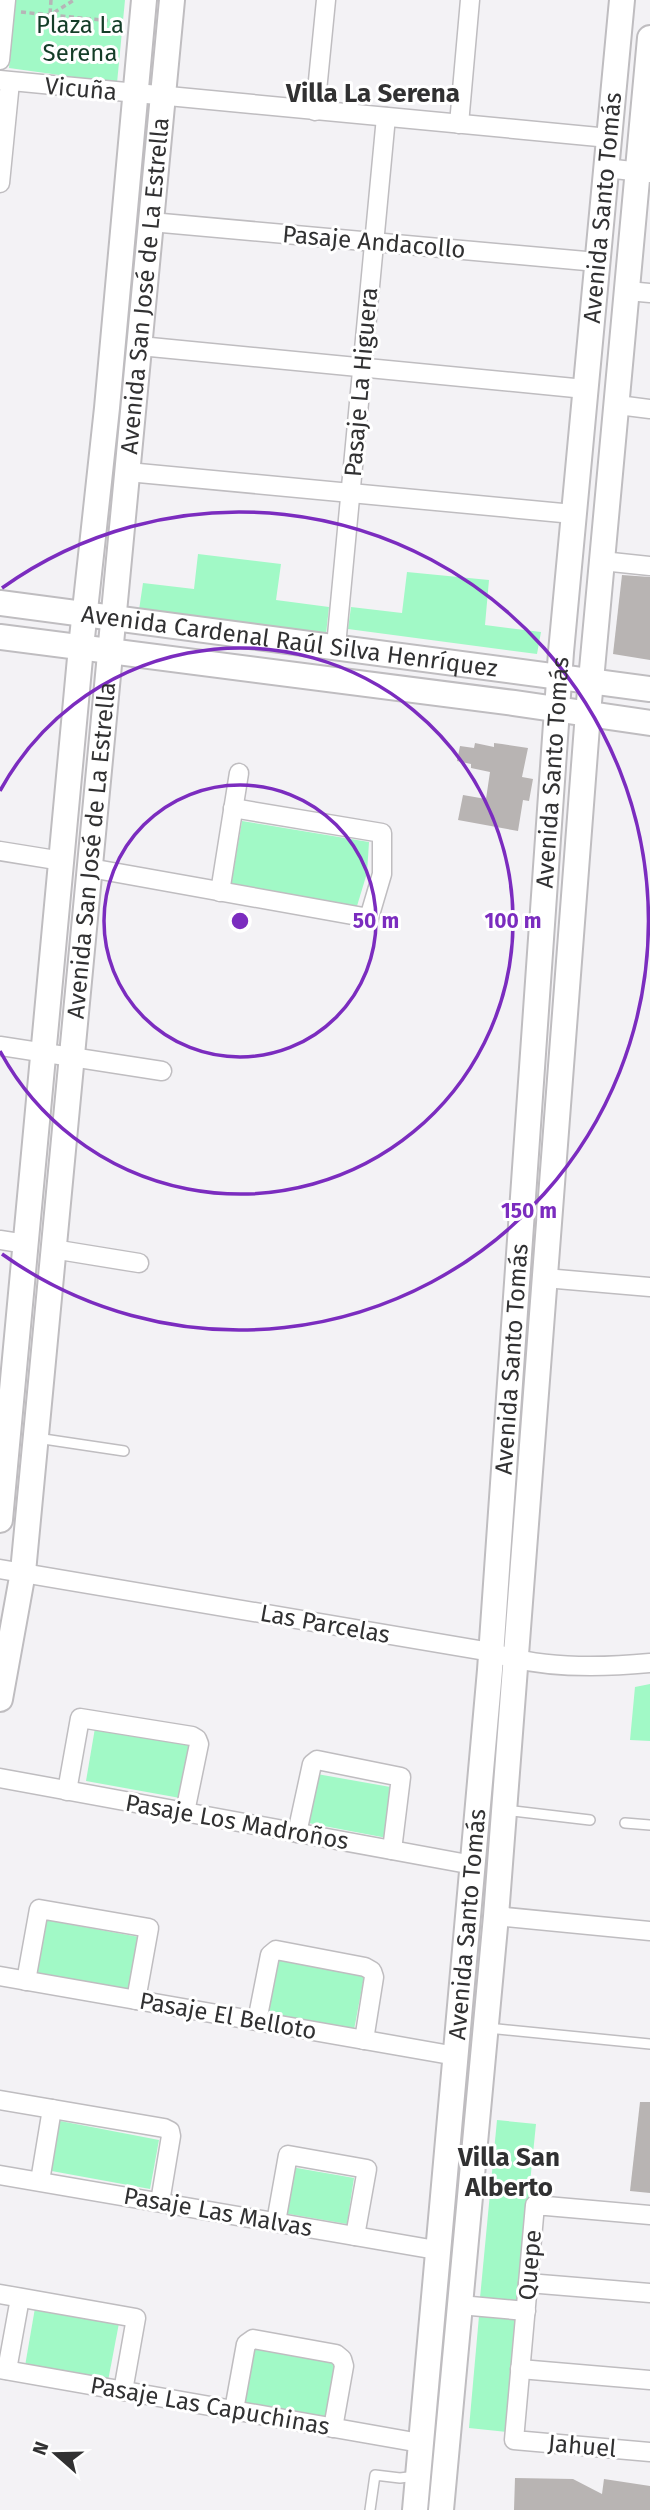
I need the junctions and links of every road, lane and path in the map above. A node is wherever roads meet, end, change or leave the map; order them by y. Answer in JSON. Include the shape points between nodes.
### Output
{"nodes":[{"id":1,"x":51,"y":0,"type":"edge"},
{"id":2,"x":75,"y":0,"type":"edge"},
{"id":3,"x":172,"y":0,"type":"edge"},
{"id":4,"x":326,"y":0,"type":"edge"},
{"id":5,"x":470,"y":0,"type":"edge"},
{"id":6,"x":622,"y":0,"type":"edge"},
{"id":7,"x":5,"y":5,"type":"edge"},
{"id":8,"x":134,"y":6,"type":"edge"},
{"id":9,"x":50,"y":15,"type":"junction"},
{"id":10,"x":650,"y":38,"type":"edge"},
{"id":11,"x":0,"y":60,"type":"edge"},
{"id":12,"x":649,"y":63,"type":"edge"},
{"id":13,"x":5,"y":81,"type":"edge"},
{"id":14,"x":135,"y":94,"type":"junction"},
{"id":15,"x":163,"y":96,"type":"junction"},
{"id":16,"x":316,"y":111,"type":"junction"},
{"id":17,"x":386,"y":117,"type":"junction"},
{"id":18,"x":459,"y":124,"type":"junction"},
{"id":19,"x":609,"y":138,"type":"junction"},
{"id":20,"x":606,"y":169,"type":"junction"},
{"id":21,"x":644,"y":172,"type":"edge"},
{"id":22,"x":0,"y":183,"type":"edge"},
{"id":23,"x":151,"y":222,"type":"junction"},
{"id":24,"x":374,"y":242,"type":"junction"},
{"id":25,"x":597,"y":262,"type":"junction"},
{"id":26,"x":639,"y":292,"type":"edge"},
{"id":27,"x":140,"y":346,"type":"junction"},
{"id":28,"x":362,"y":368,"type":"junction"},
{"id":29,"x":585,"y":389,"type":"junction"},
{"id":30,"x":618,"y":405,"type":"junction"},
{"id":31,"x":650,"y":409,"type":"edge"},
{"id":32,"x":128,"y":472,"type":"junction"},
{"id":33,"x":351,"y":493,"type":"junction"},
{"id":34,"x":573,"y":514,"type":"junction"},
{"id":35,"x":603,"y":561,"type":"junction"},
{"id":36,"x":650,"y":566,"type":"edge"},
{"id":37,"x":0,"y":603,"type":"edge"},
{"id":38,"x":85,"y":614,"type":"junction"},
{"id":39,"x":115,"y":617,"type":"junction"},
{"id":40,"x":0,"y":637,"type":"edge"},
{"id":41,"x":336,"y":646,"type":"junction"},
{"id":42,"x":81,"y":647,"type":"junction"},
{"id":43,"x":111,"y":650,"type":"junction"},
{"id":44,"x":577,"y":679,"type":"junction"},
{"id":45,"x":650,"y":689,"type":"edge"},
{"id":46,"x":574,"y":711,"type":"junction"},
{"id":47,"x":650,"y":723,"type":"edge"},
{"id":48,"x":239,"y":773,"type":"dead end"},
{"id":49,"x":233,"y":808,"type":"junction"},
{"id":50,"x":0,"y":851,"type":"edge"},
{"id":51,"x":62,"y":861,"type":"junction"},
{"id":52,"x":90,"y":869,"type":"junction"},
{"id":53,"x":220,"y":892,"type":"junction"},
{"id":54,"x":0,"y":1046,"type":"edge"},
{"id":55,"x":44,"y":1053,"type":"junction"},
{"id":56,"x":70,"y":1058,"type":"junction"},
{"id":57,"x":162,"y":1071,"type":"dead end"},
{"id":58,"x":0,"y":1240,"type":"edge"},
{"id":59,"x":26,"y":1244,"type":"junction"},
{"id":60,"x":52,"y":1249,"type":"junction"},
{"id":61,"x":139,"y":1263,"type":"dead end"},
{"id":62,"x":545,"y":1278,"type":"junction"},
{"id":63,"x":650,"y":1287,"type":"edge"},
{"id":64,"x":4,"y":1431,"type":"edge"},
{"id":65,"x":35,"y":1438,"type":"junction"},
{"id":66,"x":124,"y":1451,"type":"dead end"},
{"id":67,"x":0,"y":1520,"type":"edge"},
{"id":68,"x":11,"y":1571,"type":"edge"},
{"id":69,"x":491,"y":1652,"type":"junction"},
{"id":70,"x":515,"y":1660,"type":"junction"},
{"id":71,"x":650,"y":1662,"type":"edge"},
{"id":72,"x":0,"y":1699,"type":"edge"},
{"id":73,"x":0,"y":1779,"type":"edge"},
{"id":74,"x":67,"y":1791,"type":"junction"},
{"id":75,"x":504,"y":1810,"type":"junction"},
{"id":76,"x":186,"y":1812,"type":"junction"},
{"id":77,"x":590,"y":1820,"type":"dead end"},
{"id":78,"x":625,"y":1824,"type":"dead end"},
{"id":79,"x":650,"y":1825,"type":"edge"},
{"id":80,"x":297,"y":1833,"type":"junction"},
{"id":81,"x":392,"y":1850,"type":"junction"},
{"id":82,"x":473,"y":1865,"type":"junction"},
{"id":83,"x":496,"y":1916,"type":"junction"},
{"id":84,"x":650,"y":1931,"type":"edge"},
{"id":85,"x":0,"y":1976,"type":"edge"},
{"id":86,"x":26,"y":1981,"type":"junction"},
{"id":87,"x":136,"y":2000,"type":"junction"},
{"id":88,"x":257,"y":2021,"type":"junction"},
{"id":89,"x":485,"y":2028,"type":"junction"},
{"id":90,"x":364,"y":2040,"type":"junction"},
{"id":91,"x":650,"y":2044,"type":"edge"},
{"id":92,"x":456,"y":2056,"type":"junction"},
{"id":93,"x":0,"y":2100,"type":"edge"},
{"id":94,"x":52,"y":2109,"type":"junction"},
{"id":95,"x":0,"y":2175,"type":"edge"},
{"id":96,"x":40,"y":2181,"type":"junction"},
{"id":97,"x":160,"y":2202,"type":"junction"},
{"id":98,"x":650,"y":2215,"type":"edge"},
{"id":99,"x":276,"y":2222,"type":"junction"},
{"id":100,"x":355,"y":2236,"type":"junction"},
{"id":101,"x":436,"y":2250,"type":"junction"},
{"id":102,"x":528,"y":2283,"type":"junction"},
{"id":103,"x":650,"y":2293,"type":"edge"},
{"id":104,"x":0,"y":2294,"type":"edge"},
{"id":105,"x":20,"y":2298,"type":"junction"},
{"id":106,"x":460,"y":2305,"type":"junction"},
{"id":107,"x":526,"y":2311,"type":"junction"},
{"id":108,"x":520,"y":2369,"type":"junction"},
{"id":109,"x":4,"y":2370,"type":"edge"},
{"id":110,"x":650,"y":2380,"type":"edge"},
{"id":111,"x":123,"y":2391,"type":"junction"},
{"id":112,"x":234,"y":2410,"type":"junction"},
{"id":113,"x":333,"y":2428,"type":"junction"},
{"id":114,"x":514,"y":2440,"type":"joint"},
{"id":115,"x":420,"y":2443,"type":"junction"},
{"id":116,"x":650,"y":2452,"type":"edge"},
{"id":117,"x":418,"y":2475,"type":"junction"},
{"id":118,"x":370,"y":2510,"type":"edge"},
{"id":119,"x":415,"y":2510,"type":"edge"},
{"id":120,"x":441,"y":2510,"type":"edge"}],
"edges":[{"from":1,"to":9,"type":"path"},
{"from":2,"to":9,"type":"path"},
{"from":3,"to":15,"type":"main road","name":"Avenida San José de La Estrella"},
{"from":4,"to":16,"type":"street"},
{"from":5,"to":18,"type":"street"},
{"from":6,"to":19,"type":"main road","name":"Avenida Santo Tomás"},
{"from":7,"to":9,"type":"path"},
{"from":7,"to":11,"type":"street"},
{"from":8,"to":9,"type":"path","via":[[122,23]]},
{"from":8,"to":14,"type":"main road","name":"Avenida San José de La Estrella"},
{"from":10,"to":12,"type":"main road","name":"Avenida Santo Tomás"},
{"from":12,"to":21,"type":"main road","name":"Avenida Santo Tomás"},
{"from":13,"to":14,"type":"street","name":"Vicuña"},
{"from":13,"to":22,"type":"street"},
{"from":14,"to":15,"type":"street","name":"Vicuña"},
{"from":14,"to":38,"type":"main road","name":"Avenida San José de La Estrella"},
{"from":15,"to":16,"type":"street","name":"Vicuña"},
{"from":15,"to":23,"type":"main road","name":"Avenida San José de La Estrella"},
{"from":16,"to":17,"type":"street","name":"Vicuña"},
{"from":17,"to":18,"type":"street","name":"Vicuña"},
{"from":17,"to":24,"type":"street","name":"Pasaje La Higuera"},
{"from":18,"to":19,"type":"street","name":"Vicuña"},
{"from":19,"to":20,"type":"main road","name":"Avenida Santo Tomás"},
{"from":20,"to":21,"type":"street"},
{"from":20,"to":25,"type":"main road","name":"Avenida Santo Tomás"},
{"from":21,"to":26,"type":"main road","name":"Avenida Santo Tomás"},
{"from":23,"to":24,"type":"street","name":"Pasaje Andacollo"},
{"from":23,"to":27,"type":"main road","name":"Avenida San José de La Estrella"},
{"from":24,"to":25,"type":"street","name":"Pasaje Andacollo"},
{"from":24,"to":28,"type":"street","name":"Pasaje La Higuera"},
{"from":25,"to":29,"type":"main road","name":"Avenida Santo Tomás"},
{"from":26,"to":30,"type":"main road","name":"Avenida Santo Tomás"},
{"from":27,"to":28,"type":"street"},
{"from":27,"to":32,"type":"main road","name":"Avenida San José de La Estrella"},
{"from":28,"to":29,"type":"street"},
{"from":28,"to":33,"type":"street","name":"Pasaje La Higuera"},
{"from":29,"to":34,"type":"main road","name":"Avenida Santo Tomás"},
{"from":30,"to":31,"type":"street"},
{"from":30,"to":35,"type":"main road","name":"Avenida Santo Tomás"},
{"from":32,"to":33,"type":"street"},
{"from":32,"to":39,"type":"main road","name":"Avenida San José de La Estrella"},
{"from":33,"to":34,"type":"street"},
{"from":33,"to":41,"type":"street","name":"Pasaje La Higuera"},
{"from":34,"to":44,"type":"main road","name":"Avenida Santo Tomás"},
{"from":35,"to":36,"type":"street"},
{"from":35,"to":44,"type":"main road","name":"Avenida Santo Tomás"},
{"from":37,"to":38,"type":"main road","name":"Avenida Cardenal Raúl Silva Henríquez"},
{"from":38,"to":39,"type":"main road","name":"Avenida Cardenal Raúl Silva Henríquez"},
{"from":38,"to":42,"type":"main road","name":"Avenida San José de La Estrella"},
{"from":39,"to":41,"type":"main road","name":"Avenida Cardenal Raúl Silva Henríquez"},
{"from":39,"to":43,"type":"main road","name":"Avenida San José de La Estrella"},
{"from":40,"to":42,"type":"main road","name":"Avenida Cardenal Raúl Silva Henríquez"},
{"from":41,"to":44,"type":"main road","name":"Avenida Cardenal Raúl Silva Henríquez"},
{"from":42,"to":43,"type":"main road","name":"Avenida Cardenal Raúl Silva Henríquez"},
{"from":42,"to":51,"type":"main road","name":"Avenida San José de La Estrella"},
{"from":43,"to":46,"type":"main road","name":"Avenida Cardenal Raúl Silva Henríquez"},
{"from":43,"to":52,"type":"main road","name":"Avenida San José de La Estrella"},
{"from":44,"to":45,"type":"main road","name":"Avenida Cardenal Raúl Silva Henríquez"},
{"from":44,"to":46,"type":"main road","name":"Avenida Santo Tomás"},
{"from":46,"to":47,"type":"main road","name":"Avenida Cardenal Raúl Silva Henríquez"},
{"from":46,"to":62,"type":"main road","name":"Avenida Santo Tomás"},
{"from":46,"to":69,"type":"main road","name":"Avenida Santo Tomás"},
{"from":48,"to":49,"type":"street"},
{"from":49,"to":53,"type":"street"},
{"from":49,"to":53,"type":"street","via":[[382,833],[382,874],[369,918]]},
{"from":50,"to":51,"type":"street"},
{"from":51,"to":55,"type":"main road","name":"Avenida San José de La Estrella"},
{"from":52,"to":53,"type":"street"},
{"from":52,"to":56,"type":"main road","name":"Avenida San José de La Estrella"},
{"from":54,"to":55,"type":"street"},
{"from":55,"to":56,"type":"street"},
{"from":55,"to":59,"type":"main road","name":"Avenida San José de La Estrella"},
{"from":56,"to":57,"type":"street"},
{"from":56,"to":60,"type":"main road","name":"Avenida San José de La Estrella"},
{"from":58,"to":59,"type":"street"},
{"from":59,"to":64,"type":"main road","name":"Avenida San José de La Estrella"},
{"from":60,"to":61,"type":"street"},
{"from":60,"to":65,"type":"main road","name":"Avenida San José de La Estrella"},
{"from":62,"to":63,"type":"street"},
{"from":62,"to":70,"type":"main road","name":"Avenida Santo Tomás"},
{"from":64,"to":67,"type":"main road","name":"Avenida San José de La Estrella"},
{"from":65,"to":66,"type":"lane"},
{"from":65,"to":68,"type":"main road","name":"Avenida San José de La Estrella"},
{"from":68,"to":69,"type":"street","name":"Las Parcelas"},
{"from":68,"to":72,"type":"main road","name":"Avenida San José de La Estrella"},
{"from":69,"to":70,"type":"street","name":"Las Parcelas"},
{"from":69,"to":82,"type":"main road","name":"Avenida Santo Tomás"},
{"from":70,"to":71,"type":"street","name":"Las Parcelas","via":[[599,1665]]},
{"from":70,"to":75,"type":"main road","name":"Avenida Santo Tomás"},
{"from":73,"to":74,"type":"street","name":"Pasaje Los Madroños"},
{"from":74,"to":76,"type":"street","name":"Pasaje Los Madroños"},
{"from":74,"to":76,"type":"street","via":[[80,1718],[192,1736],[199,1744]]},
{"from":75,"to":77,"type":"lane"},
{"from":75,"to":83,"type":"main road","name":"Avenida Santo Tomás"},
{"from":76,"to":80,"type":"street","name":"Pasaje Los Madroños"},
{"from":78,"to":79,"type":"lane"},
{"from":80,"to":81,"type":"street","name":"Pasaje Los Madroños"},
{"from":80,"to":81,"type":"street","via":[[312,1764],[317,1760],[401,1777]]},
{"from":81,"to":82,"type":"street","name":"Pasaje Los Madroños"},
{"from":82,"to":92,"type":"main road","name":"Avenida Santo Tomás"},
{"from":83,"to":84,"type":"street"},
{"from":83,"to":89,"type":"main road","name":"Avenida Santo Tomás"},
{"from":85,"to":86,"type":"street","name":"Pasaje El Belloto"},
{"from":86,"to":87,"type":"street","name":"Pasaje El Belloto"},
{"from":86,"to":87,"type":"street","via":[[39,1909],[149,1928]]},
{"from":87,"to":88,"type":"street","name":"Pasaje El Belloto"},
{"from":88,"to":90,"type":"street","name":"Pasaje El Belloto"},
{"from":88,"to":90,"type":"street","via":[[270,1955],[276,1950],[372,1971]]},
{"from":89,"to":91,"type":"lane"},
{"from":89,"to":106,"type":"main road","name":"Avenida Santo Tomás"},
{"from":90,"to":92,"type":"street","name":"Pasaje El Belloto"},
{"from":92,"to":101,"type":"main road","name":"Avenida Santo Tomás"},
{"from":93,"to":94,"type":"street"},
{"from":94,"to":96,"type":"street"},
{"from":94,"to":97,"type":"street","via":[[170,2131]]},
{"from":95,"to":96,"type":"street","name":"Pasaje Las Malvas"},
{"from":96,"to":97,"type":"street","name":"Pasaje Las Malvas"},
{"from":97,"to":99,"type":"street","name":"Pasaje Las Malvas"},
{"from":98,"to":102,"type":"street","name":"Quepe","via":[[535,2205]]},
{"from":99,"to":100,"type":"street","name":"Pasaje Las Malvas"},
{"from":99,"to":100,"type":"street","via":[[288,2155],[366,2169]]},
{"from":100,"to":101,"type":"street","name":"Pasaje Las Malvas"},
{"from":101,"to":115,"type":"main road","name":"Avenida Santo Tomás"},
{"from":102,"to":103,"type":"street"},
{"from":102,"to":107,"type":"street","name":"Quepe"},
{"from":104,"to":105,"type":"street"},
{"from":105,"to":109,"type":"street"},
{"from":105,"to":111,"type":"street","via":[[136,2318]]},
{"from":106,"to":107,"type":"street"},
{"from":106,"to":120,"type":"main road","name":"Avenida Santo Tomás"},
{"from":107,"to":108,"type":"street","name":"Quepe"},
{"from":108,"to":110,"type":"street"},
{"from":108,"to":114,"type":"street","name":"Quepe"},
{"from":109,"to":111,"type":"street","name":"Pasaje Las Capuchinas"},
{"from":111,"to":112,"type":"street","name":"Pasaje Las Capuchinas"},
{"from":112,"to":113,"type":"street","name":"Pasaje Las Capuchinas"},
{"from":112,"to":113,"type":"street","via":[[246,2344],[253,2339],[336,2354],[344,2366]]},
{"from":113,"to":115,"type":"street","name":"Pasaje Las Capuchinas"},
{"from":114,"to":116,"type":"street","name":"Jahuel"},
{"from":115,"to":117,"type":"main road","name":"Avenida Santo Tomás"},
{"from":117,"to":118,"type":"lane","via":[[375,2474]]},
{"from":117,"to":119,"type":"main road","name":"Avenida Santo Tomás"}]}
